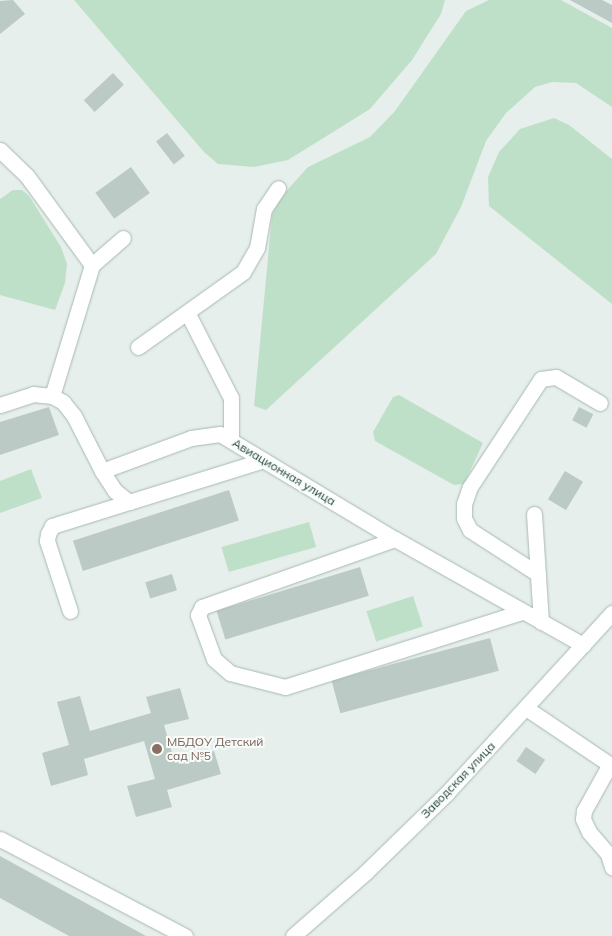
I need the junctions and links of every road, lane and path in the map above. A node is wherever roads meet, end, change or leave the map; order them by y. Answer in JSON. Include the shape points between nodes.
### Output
{"nodes":[{"id":1,"x":0,"y":150,"type":"edge"},
{"id":2,"x":278,"y":188,"type":"dead end"},
{"id":3,"x":123,"y":238,"type":"dead end"},
{"id":4,"x":92,"y":265,"type":"junction"},
{"id":5,"x":188,"y":314,"type":"junction"},
{"id":6,"x":138,"y":347,"type":"dead end"},
{"id":7,"x":52,"y":396,"type":"junction"},
{"id":8,"x":600,"y":403,"type":"dead end"},
{"id":9,"x":0,"y":405,"type":"edge"},
{"id":10,"x":232,"y":440,"type":"junction"},
{"id":11,"x":264,"y":460,"type":"junction"},
{"id":12,"x":102,"y":471,"type":"junction"},
{"id":13,"x":129,"y":502,"type":"junction"},
{"id":14,"x":534,"y":514,"type":"dead end"},
{"id":15,"x":395,"y":539,"type":"junction"},
{"id":16,"x":538,"y":574,"type":"junction"},
{"id":17,"x":70,"y":611,"type":"dead end"},
{"id":18,"x":521,"y":612,"type":"junction"},
{"id":19,"x":612,"y":613,"type":"edge"},
{"id":20,"x":541,"y":622,"type":"junction"},
{"id":21,"x":583,"y":646,"type":"junction"},
{"id":22,"x":526,"y":708,"type":"junction"},
{"id":23,"x":611,"y":765,"type":"edge"},
{"id":24,"x":0,"y":826,"type":"edge"},
{"id":25,"x":3,"y":840,"type":"edge"},
{"id":26,"x":612,"y":866,"type":"edge"},
{"id":27,"x":185,"y":936,"type":"edge"},
{"id":28,"x":293,"y":936,"type":"edge"}],
"edges":[{"from":1,"to":4,"type":"street","via":[[27,176]]},
{"from":2,"to":5,"type":"street","via":[[264,209],[257,248],[243,272]]},
{"from":3,"to":4,"type":"street"},
{"from":4,"to":7,"type":"street"},
{"from":5,"to":6,"type":"street"},
{"from":5,"to":10,"type":"street","via":[[231,398]]},
{"from":7,"to":9,"type":"street","via":[[33,394]]},
{"from":7,"to":12,"type":"street","via":[[68,407]]},
{"from":8,"to":16,"type":"street","via":[[556,377],[541,379],[467,496],[464,518],[470,530]]},
{"from":10,"to":11,"type":"street","name":"Авиационная улица"},
{"from":10,"to":12,"type":"street","name":"Авиационная улица","via":[[220,434],[208,434]]},
{"from":11,"to":13,"type":"street"},
{"from":11,"to":15,"type":"street","name":"Авиационная улица"},
{"from":12,"to":13,"type":"street","via":[[114,491]]},
{"from":13,"to":17,"type":"street","via":[[52,526],[47,541]]},
{"from":14,"to":16,"type":"street"},
{"from":15,"to":18,"type":"street","name":"Авиационная улица"},
{"from":15,"to":18,"type":"street","via":[[202,607],[198,615],[214,659],[230,673],[285,687]]},
{"from":16,"to":20,"type":"street"},
{"from":18,"to":20,"type":"street","name":"Авиационная улица"},
{"from":19,"to":21,"type":"street","name":"Заводская улица"},
{"from":20,"to":21,"type":"street","name":"Авиационная улица"},
{"from":21,"to":22,"type":"street","name":"Заводская улица"},
{"from":22,"to":23,"type":"street"},
{"from":22,"to":28,"type":"street","name":"Заводская улица","via":[[440,801]]},
{"from":23,"to":26,"type":"street","via":[[584,811],[583,819],[589,832],[608,854]]},
{"from":24,"to":25,"type":"street"},
{"from":25,"to":27,"type":"street"}]}
